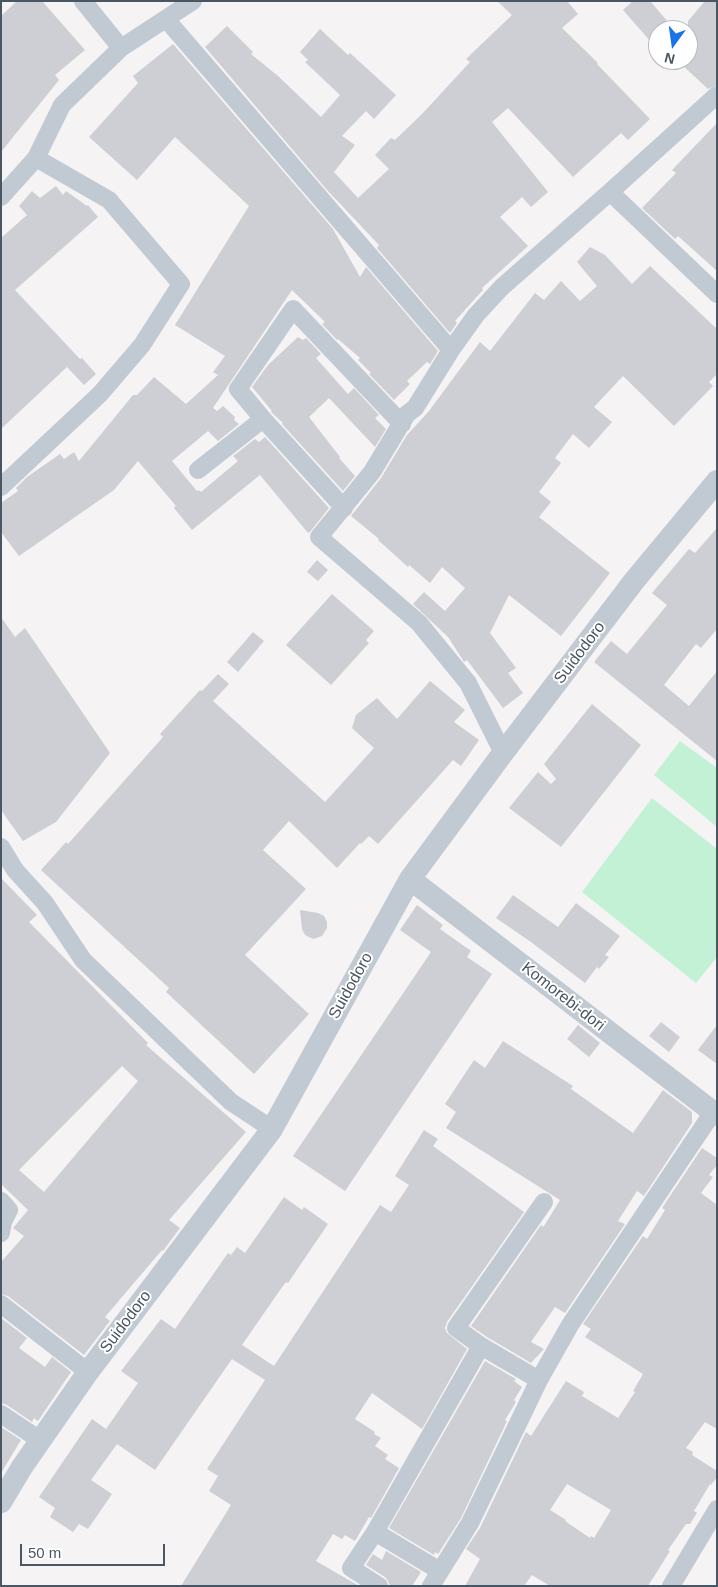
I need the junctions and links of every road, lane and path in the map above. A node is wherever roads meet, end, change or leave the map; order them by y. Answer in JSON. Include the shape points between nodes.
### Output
{"nodes":[{"id":1,"x":83,"y":1,"type":"edge"},
{"id":2,"x":193,"y":1,"type":"edge"},
{"id":3,"x":166,"y":19,"type":"junction"},
{"id":4,"x":121,"y":48,"type":"junction"},
{"id":5,"x":717,"y":95,"type":"edge"},
{"id":6,"x":36,"y":158,"type":"junction"},
{"id":7,"x":610,"y":192,"type":"junction"},
{"id":8,"x":1,"y":198,"type":"edge"},
{"id":9,"x":717,"y":294,"type":"edge"},
{"id":10,"x":451,"y":350,"type":"junction"},
{"id":11,"x":263,"y":420,"type":"junction"},
{"id":12,"x":402,"y":424,"type":"junction"},
{"id":13,"x":198,"y":470,"type":"dead end"},
{"id":14,"x":717,"y":481,"type":"edge"},
{"id":15,"x":1,"y":487,"type":"edge"},
{"id":16,"x":344,"y":508,"type":"junction"},
{"id":17,"x":503,"y":753,"type":"junction"},
{"id":18,"x":1,"y":848,"type":"edge"},
{"id":19,"x":410,"y":879,"type":"junction"},
{"id":20,"x":716,"y":1112,"type":"edge"},
{"id":21,"x":272,"y":1130,"type":"junction"},
{"id":22,"x":1,"y":1201,"type":"edge"},
{"id":23,"x":544,"y":1202,"type":"dead end"},
{"id":24,"x":1,"y":1233,"type":"edge"},
{"id":25,"x":1,"y":1304,"type":"edge"},
{"id":26,"x":481,"y":1346,"type":"junction"},
{"id":27,"x":88,"y":1372,"type":"junction"},
{"id":28,"x":539,"y":1380,"type":"junction"},
{"id":29,"x":1,"y":1414,"type":"edge"},
{"id":30,"x":40,"y":1440,"type":"junction"},
{"id":31,"x":1,"y":1502,"type":"edge"},
{"id":32,"x":717,"y":1509,"type":"edge"},
{"id":33,"x":375,"y":1532,"type":"junction"},
{"id":34,"x":436,"y":1578,"type":"edge"},
{"id":35,"x":379,"y":1586,"type":"edge"},
{"id":36,"x":671,"y":1586,"type":"edge"}],
"edges":[{"from":1,"to":4,"type":"street"},
{"from":2,"to":3,"type":"street"},
{"from":3,"to":4,"type":"street"},
{"from":3,"to":10,"type":"street"},
{"from":4,"to":6,"type":"street","via":[[62,105]]},
{"from":5,"to":7,"type":"street"},
{"from":6,"to":8,"type":"street"},
{"from":6,"to":15,"type":"street","via":[[110,200],[181,284],[142,345],[100,394]]},
{"from":7,"to":9,"type":"street"},
{"from":7,"to":10,"type":"street","via":[[502,287],[476,315]]},
{"from":10,"to":12,"type":"street"},
{"from":11,"to":12,"type":"street","via":[[238,389],[293,309]]},
{"from":11,"to":13,"type":"street"},
{"from":11,"to":16,"type":"street"},
{"from":12,"to":16,"type":"street","via":[[372,472]]},
{"from":14,"to":17,"type":"street","name":"Suidodoro","via":[[634,581]]},
{"from":16,"to":17,"type":"street","via":[[319,538],[419,623],[468,683]]},
{"from":17,"to":19,"type":"street","name":"Suidodoro"},
{"from":18,"to":21,"type":"street","via":[[15,870],[45,903],[83,960],[231,1102]]},
{"from":19,"to":20,"type":"street","name":"Komorebi-dori"},
{"from":19,"to":21,"type":"street","name":"Suidodoro"},
{"from":20,"to":28,"type":"street","via":[[570,1325]]},
{"from":21,"to":27,"type":"street","name":"Suidodoro"},
{"from":22,"to":24,"type":"street","via":[[9,1210]]},
{"from":23,"to":26,"type":"street","via":[[456,1328]]},
{"from":25,"to":27,"type":"street"},
{"from":26,"to":28,"type":"street"},
{"from":26,"to":33,"type":"street"},
{"from":27,"to":30,"type":"street","name":"Suidodoro"},
{"from":28,"to":34,"type":"street","via":[[470,1523]]},
{"from":29,"to":30,"type":"street"},
{"from":30,"to":31,"type":"street","name":"Suidodoro"},
{"from":32,"to":36,"type":"street"},
{"from":33,"to":34,"type":"street"},
{"from":33,"to":35,"type":"street","via":[[351,1568]]}]}
